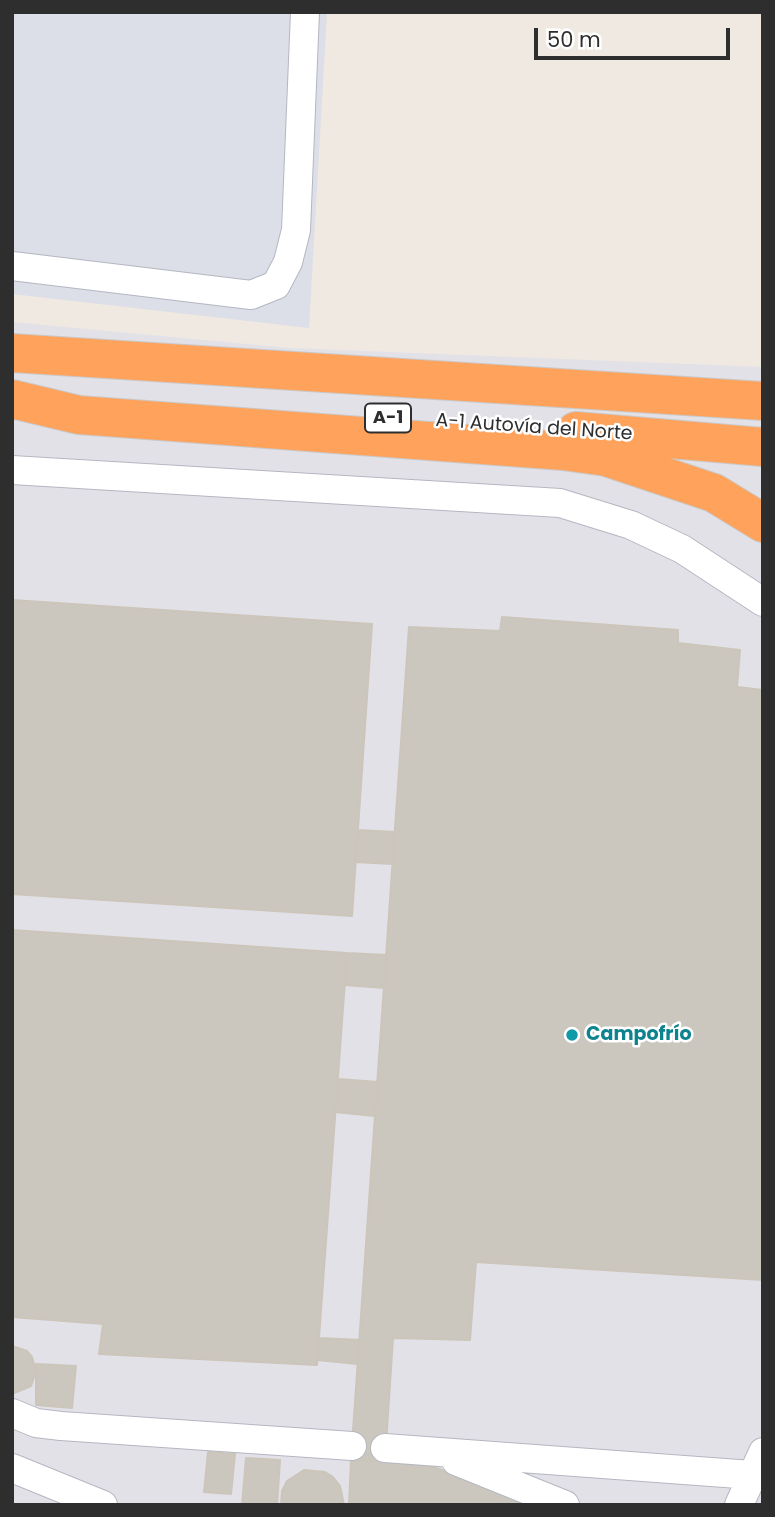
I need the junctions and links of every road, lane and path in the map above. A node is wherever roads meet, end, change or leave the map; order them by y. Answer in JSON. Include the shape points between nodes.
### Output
{"nodes":[{"id":1,"x":305,"y":12,"type":"edge"},
{"id":2,"x":12,"y":265,"type":"edge"},
{"id":3,"x":12,"y":353,"type":"edge"},
{"id":4,"x":12,"y":392,"type":"edge"},
{"id":5,"x":12,"y":399,"type":"edge"},
{"id":6,"x":763,"y":401,"type":"edge"},
{"id":7,"x":763,"y":447,"type":"edge"},
{"id":8,"x":12,"y":470,"type":"edge"},
{"id":9,"x":763,"y":523,"type":"edge"},
{"id":10,"x":763,"y":602,"type":"edge"},
{"id":11,"x":12,"y":1413,"type":"edge"},
{"id":12,"x":352,"y":1446,"type":"dead end"},
{"id":13,"x":385,"y":1448,"type":"dead end"},
{"id":14,"x":431,"y":1451,"type":"junction"},
{"id":15,"x":758,"y":1463,"type":"edge"},
{"id":16,"x":12,"y":1468,"type":"edge"},
{"id":17,"x":103,"y":1505,"type":"edge"},
{"id":18,"x":565,"y":1505,"type":"edge"},
{"id":19,"x":739,"y":1505,"type":"edge"}],
"edges":[{"from":1,"to":2,"type":"lane","via":[[296,230],[276,285],[251,295]]},
{"from":3,"to":6,"type":"highway","number":"A-1"},
{"from":4,"to":7,"type":"highway","name":"A-1 Autovía del Norte","number":"A-1"},
{"from":5,"to":9,"type":"highway","via":[[79,415],[606,457],[715,493]]},
{"from":8,"to":10,"type":"lane","via":[[560,503],[631,525],[682,549]]},
{"from":11,"to":12,"type":"lane","via":[[36,1423],[61,1426]]},
{"from":13,"to":14,"type":"lane"},
{"from":14,"to":15,"type":"lane"},
{"from":14,"to":18,"type":"lane"},
{"from":15,"to":19,"type":"lane"},
{"from":16,"to":17,"type":"lane"}]}
